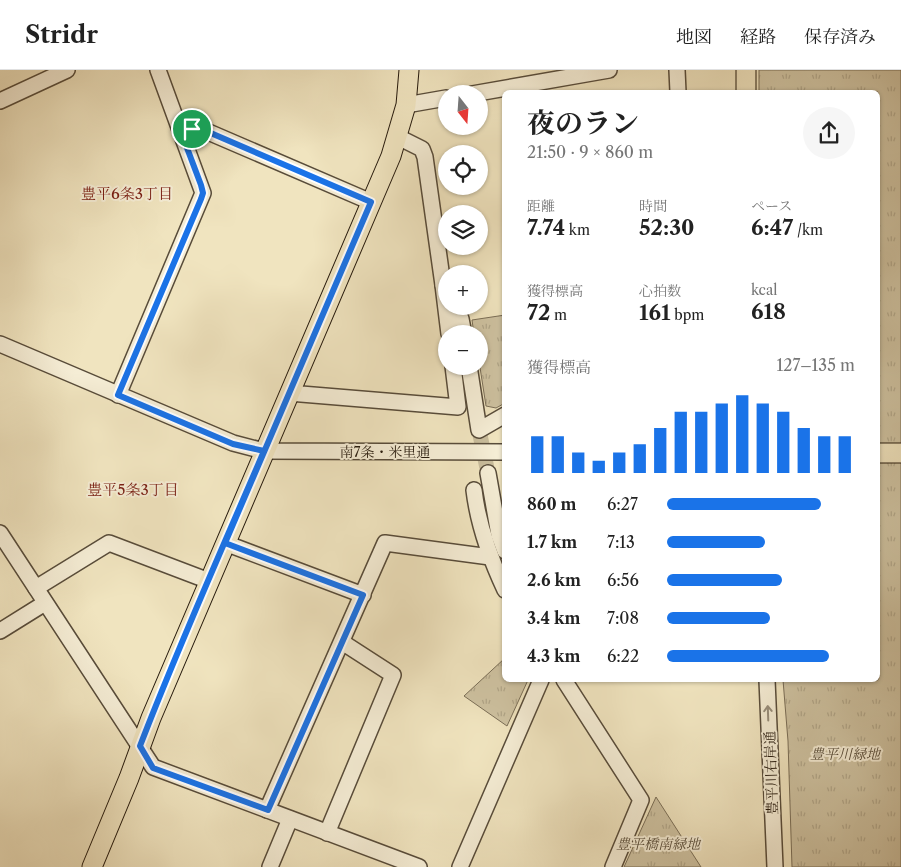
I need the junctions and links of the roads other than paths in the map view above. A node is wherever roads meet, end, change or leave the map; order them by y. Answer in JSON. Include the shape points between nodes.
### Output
{"nodes":[{"id":1,"x":66,"y":70,"type":"edge"},
{"id":2,"x":158,"y":70,"type":"edge"},
{"id":3,"x":409,"y":70,"type":"edge"},
{"id":4,"x":609,"y":70,"type":"edge"},
{"id":5,"x":677,"y":70,"type":"edge"},
{"id":6,"x":746,"y":70,"type":"edge"},
{"id":7,"x":678,"y":90,"type":"edge"},
{"id":8,"x":746,"y":90,"type":"edge"},
{"id":9,"x":488,"y":91,"type":"edge"},
{"id":10,"x":438,"y":99,"type":"edge"},
{"id":11,"x":0,"y":101,"type":"edge"},
{"id":12,"x":406,"y":105,"type":"junction"},
{"id":13,"x":181,"y":132,"type":"junction"},
{"id":14,"x":398,"y":137,"type":"junction"},
{"id":15,"x":371,"y":202,"type":"junction"},
{"id":16,"x":441,"y":265,"type":"edge"},
{"id":17,"x":0,"y":344,"type":"edge"},
{"id":18,"x":454,"y":375,"type":"edge"},
{"id":19,"x":470,"y":375,"type":"edge"},
{"id":20,"x":289,"y":393,"type":"junction"},
{"id":21,"x":118,"y":395,"type":"junction"},
{"id":22,"x":502,"y":417,"type":"edge"},
{"id":23,"x":264,"y":451,"type":"junction"},
{"id":24,"x":502,"y":452,"type":"edge"},
{"id":25,"x":880,"y":453,"type":"edge"},
{"id":26,"x":901,"y":453,"type":"edge"},
{"id":27,"x":488,"y":473,"type":"tunnel mouth"},
{"id":28,"x":474,"y":490,"type":"dead end"},
{"id":29,"x":0,"y":533,"type":"edge"},
{"id":30,"x":225,"y":543,"type":"junction"},
{"id":31,"x":502,"y":543,"type":"edge"},
{"id":32,"x":490,"y":557,"type":"junction"},
{"id":33,"x":209,"y":581,"type":"junction"},
{"id":34,"x":502,"y":583,"type":"edge"},
{"id":35,"x":36,"y":588,"type":"junction"},
{"id":36,"x":363,"y":595,"type":"junction"},
{"id":37,"x":45,"y":603,"type":"junction"},
{"id":38,"x":0,"y":632,"type":"edge"},
{"id":39,"x":342,"y":642,"type":"junction"},
{"id":40,"x":540,"y":682,"type":"edge"},
{"id":41,"x":565,"y":682,"type":"edge"},
{"id":42,"x":767,"y":682,"type":"edge"},
{"id":43,"x":140,"y":746,"type":"junction"},
{"id":44,"x":268,"y":810,"type":"junction"},
{"id":45,"x":290,"y":819,"type":"junction"},
{"id":46,"x":327,"y":833,"type":"junction"},
{"id":47,"x":92,"y":867,"type":"edge"},
{"id":48,"x":270,"y":867,"type":"edge"},
{"id":49,"x":419,"y":867,"type":"edge"},
{"id":50,"x":460,"y":867,"type":"edge"},
{"id":51,"x":613,"y":867,"type":"edge"},
{"id":52,"x":775,"y":867,"type":"edge"}],
"edges":[{"from":1,"to":11,"type":"street"},
{"from":2,"to":13,"type":"street"},
{"from":3,"to":12,"type":"main road"},
{"from":4,"to":9,"type":"street"},
{"from":5,"to":7,"type":"street"},
{"from":6,"to":8,"type":"main road"},
{"from":10,"to":12,"type":"street"},
{"from":12,"to":14,"type":"main road"},
{"from":13,"to":15,"type":"street","via":[[192,129],[206,131]]},
{"from":13,"to":21,"type":"street","via":[[203,193]]},
{"from":14,"to":15,"type":"main road"},
{"from":14,"to":16,"type":"street","via":[[422,149],[425,157]]},
{"from":15,"to":20,"type":"main road"},
{"from":17,"to":21,"type":"street","name":"南7条・米里通"},
{"from":18,"to":20,"type":"street","via":[[458,407]]},
{"from":19,"to":22,"type":"street","via":[[479,430]]},
{"from":20,"to":23,"type":"main road"},
{"from":21,"to":23,"type":"street","name":"南7条・米里通","via":[[233,444]]},
{"from":23,"to":24,"type":"street","name":"南7条・米里通"},
{"from":23,"to":30,"type":"main road"},
{"from":25,"to":26,"type":"main road"},
{"from":27,"to":31,"type":"street"},
{"from":28,"to":32,"type":"street"},
{"from":29,"to":35,"type":"street"},
{"from":30,"to":33,"type":"main road"},
{"from":30,"to":36,"type":"street"},
{"from":32,"to":34,"type":"street"},
{"from":32,"to":36,"type":"street","via":[[385,543]]},
{"from":33,"to":35,"type":"street","via":[[108,543]]},
{"from":33,"to":43,"type":"main road"},
{"from":35,"to":37,"type":"street"},
{"from":36,"to":39,"type":"street"},
{"from":37,"to":38,"type":"street"},
{"from":37,"to":43,"type":"street"},
{"from":39,"to":44,"type":"street"},
{"from":39,"to":46,"type":"street","via":[[393,674]]},
{"from":40,"to":50,"type":"street"},
{"from":41,"to":51,"type":"street","via":[[642,800]]},
{"from":52,"to":42,"type":"street","name":"豊平川右岸通","one_way":true},
{"from":43,"to":44,"type":"street","via":[[153,768]]},
{"from":43,"to":47,"type":"main road"},
{"from":44,"to":45,"type":"street"},
{"from":45,"to":46,"type":"street"},
{"from":45,"to":48,"type":"street"},
{"from":46,"to":49,"type":"street"}]}
